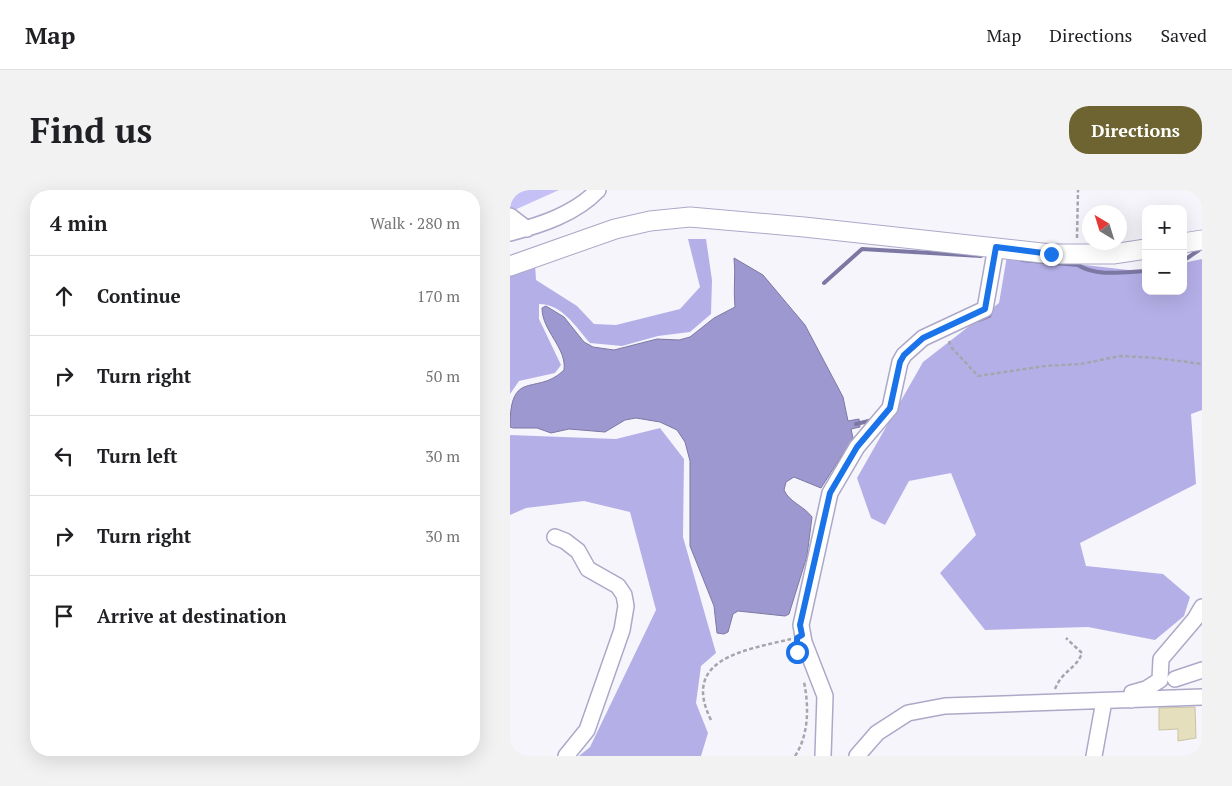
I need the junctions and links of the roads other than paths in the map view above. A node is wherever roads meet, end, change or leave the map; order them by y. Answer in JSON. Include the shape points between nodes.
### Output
{"nodes":[{"id":1,"x":598,"y":190,"type":"edge"},
{"id":2,"x":510,"y":216,"type":"edge"},
{"id":3,"x":527,"y":228,"type":"junction"},
{"id":4,"x":510,"y":233,"type":"edge"},
{"id":5,"x":1202,"y":240,"type":"edge"},
{"id":6,"x":1187,"y":242,"type":"edge"},
{"id":7,"x":996,"y":247,"type":"junction"},
{"id":8,"x":1142,"y":249,"type":"edge"},
{"id":9,"x":510,"y":266,"type":"edge"},
{"id":10,"x":555,"y":537,"type":"dead end"},
{"id":11,"x":1202,"y":607,"type":"edge"},
{"id":12,"x":1202,"y":670,"type":"edge"},
{"id":13,"x":1175,"y":679,"type":"dead end"},
{"id":14,"x":1202,"y":697,"type":"edge"},
{"id":15,"x":1132,"y":700,"type":"junction"},
{"id":16,"x":1104,"y":701,"type":"junction"},
{"id":17,"x":566,"y":756,"type":"edge"},
{"id":18,"x":823,"y":756,"type":"edge"},
{"id":19,"x":857,"y":756,"type":"edge"},
{"id":20,"x":1094,"y":756,"type":"edge"}],
"edges":[{"from":1,"to":3,"type":"street","via":[[566,214]]},
{"from":2,"to":3,"type":"street"},
{"from":3,"to":4,"type":"street"},
{"from":5,"to":6,"type":"street"},
{"from":7,"to":8,"type":"street","via":[[1077,255]]},
{"from":7,"to":9,"type":"street","via":[[690,217],[623,227]]},
{"from":7,"to":18,"type":"street","via":[[985,309],[923,338],[907,351],[900,362],[890,408],[857,447],[830,493],[800,625],[825,696]]},
{"from":10,"to":17,"type":"street","via":[[578,551],[588,569],[618,586],[626,606],[622,630],[587,730]]},
{"from":11,"to":15,"type":"street","via":[[1161,659],[1160,680],[1132,693]]},
{"from":12,"to":13,"type":"street"},
{"from":14,"to":15,"type":"street"},
{"from":15,"to":16,"type":"street"},
{"from":16,"to":19,"type":"street","via":[[945,706],[908,713],[877,733]]},
{"from":16,"to":20,"type":"street"}]}
